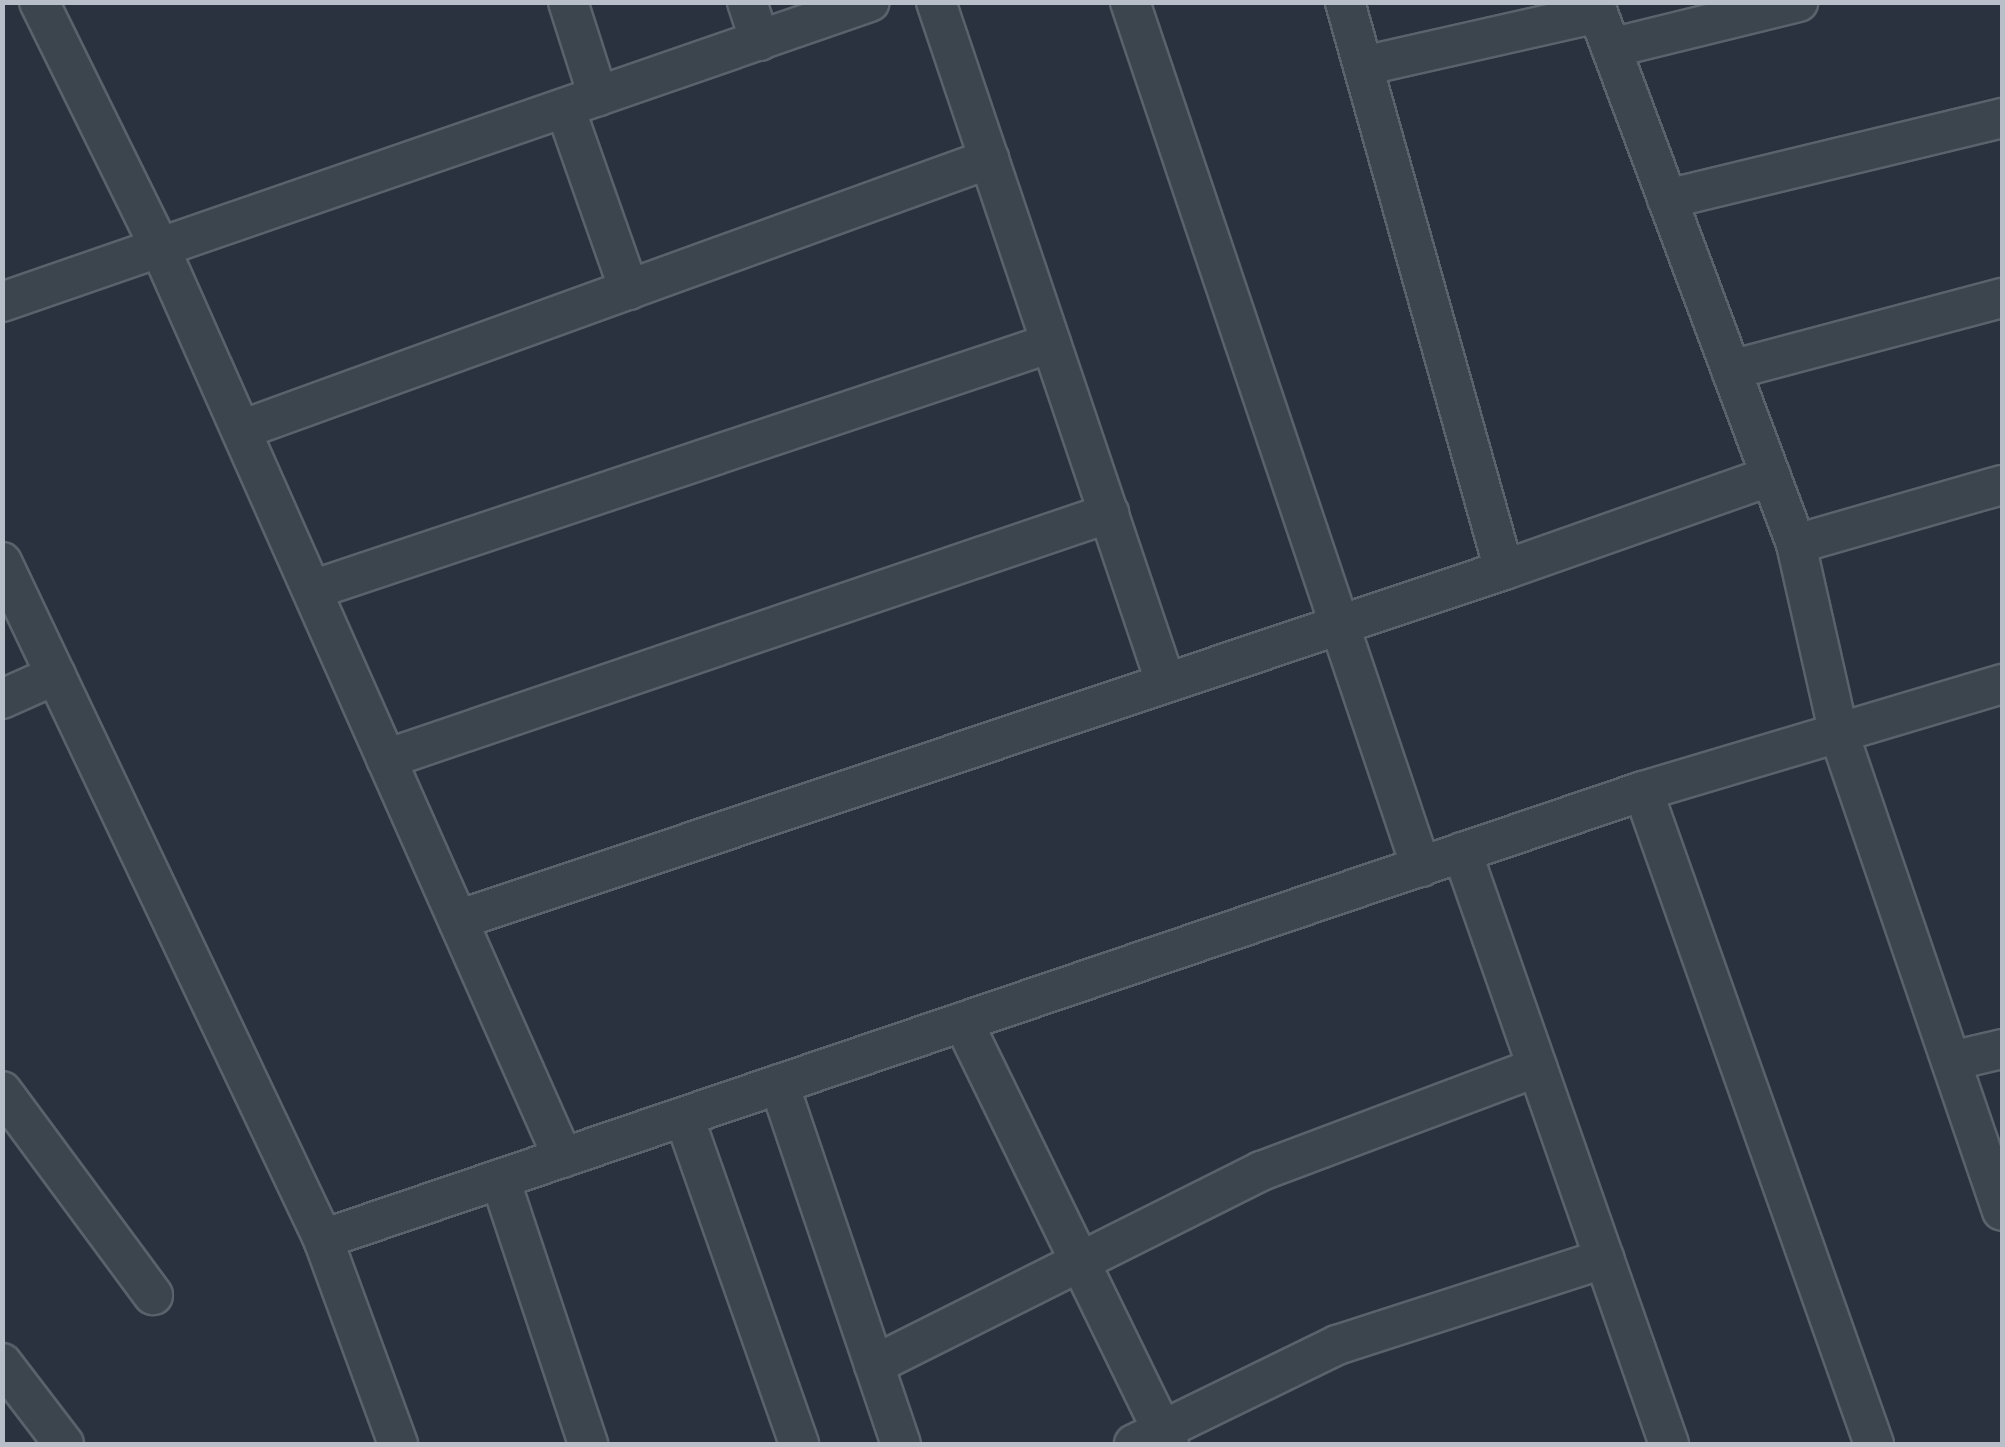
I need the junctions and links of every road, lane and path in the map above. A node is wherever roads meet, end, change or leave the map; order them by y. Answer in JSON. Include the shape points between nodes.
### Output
{"nodes":[{"id":1,"x":568,"y":2,"type":"edge"},
{"id":2,"x":747,"y":2,"type":"edge"},
{"id":3,"x":870,"y":2,"type":"edge"},
{"id":4,"x":936,"y":2,"type":"edge"},
{"id":5,"x":1130,"y":2,"type":"edge"},
{"id":6,"x":1345,"y":2,"type":"edge"},
{"id":7,"x":1798,"y":2,"type":"edge"},
{"id":8,"x":51,"y":5,"type":"edge"},
{"id":9,"x":760,"y":40,"type":"junction"},
{"id":10,"x":1611,"y":48,"type":"junction"},
{"id":11,"x":1363,"y":66,"type":"junction"},
{"id":12,"x":582,"y":102,"type":"junction"},
{"id":13,"x":2002,"y":118,"type":"edge"},
{"id":14,"x":989,"y":159,"type":"junction"},
{"id":15,"x":1667,"y":200,"type":"junction"},
{"id":16,"x":160,"y":248,"type":"junction"},
{"id":17,"x":629,"y":290,"type":"junction"},
{"id":18,"x":2002,"y":298,"type":"edge"},
{"id":19,"x":2,"y":302,"type":"edge"},
{"id":20,"x":1051,"y":343,"type":"junction"},
{"id":21,"x":1732,"y":370,"type":"junction"},
{"id":22,"x":241,"y":430,"type":"junction"},
{"id":23,"x":1770,"y":476,"type":"junction"},
{"id":24,"x":2002,"y":485,"type":"edge"},
{"id":25,"x":1109,"y":513,"type":"junction"},
{"id":26,"x":1796,"y":544,"type":"junction"},
{"id":27,"x":2,"y":562,"type":"edge"},
{"id":28,"x":1504,"y":570,"type":"junction"},
{"id":29,"x":312,"y":590,"type":"junction"},
{"id":30,"x":1338,"y":622,"type":"junction"},
{"id":31,"x":56,"y":675,"type":"junction"},
{"id":32,"x":1165,"y":681,"type":"junction"},
{"id":33,"x":2002,"y":684,"type":"edge"},
{"id":34,"x":2,"y":699,"type":"edge"},
{"id":35,"x":1838,"y":731,"type":"junction"},
{"id":36,"x":386,"y":759,"type":"junction"},
{"id":37,"x":1643,"y":791,"type":"junction"},
{"id":38,"x":1462,"y":852,"type":"junction"},
{"id":39,"x":1420,"y":867,"type":"junction"},
{"id":40,"x":458,"y":920,"type":"junction"},
{"id":41,"x":963,"y":1022,"type":"junction"},
{"id":42,"x":2002,"y":1048,"type":"edge"},
{"id":43,"x":1951,"y":1061,"type":"junction"},
{"id":44,"x":1537,"y":1067,"type":"junction"},
{"id":45,"x":779,"y":1084,"type":"junction"},
{"id":46,"x":2,"y":1090,"type":"edge"},
{"id":47,"x":684,"y":1117,"type":"junction"},
{"id":48,"x":563,"y":1158,"type":"junction"},
{"id":49,"x":500,"y":1179,"type":"junction"},
{"id":50,"x":2002,"y":1211,"type":"edge"},
{"id":51,"x":324,"y":1239,"type":"junction"},
{"id":52,"x":1604,"y":1259,"type":"junction"},
{"id":53,"x":1079,"y":1260,"type":"junction"},
{"id":54,"x":153,"y":1295,"type":"dead end"},
{"id":55,"x":2,"y":1364,"type":"edge"},
{"id":56,"x":874,"y":1365,"type":"junction"},
{"id":57,"x":1155,"y":1439,"type":"edge"},
{"id":58,"x":1661,"y":1443,"type":"edge"},
{"id":59,"x":64,"y":1444,"type":"edge"},
{"id":60,"x":398,"y":1444,"type":"edge"},
{"id":61,"x":588,"y":1444,"type":"edge"},
{"id":62,"x":799,"y":1444,"type":"edge"},
{"id":63,"x":901,"y":1444,"type":"edge"},
{"id":64,"x":1874,"y":1444,"type":"edge"}],
"edges":[{"from":1,"to":12,"type":"street"},
{"from":2,"to":9,"type":"street"},
{"from":3,"to":9,"type":"street"},
{"from":4,"to":14,"type":"street"},
{"from":5,"to":30,"type":"street"},
{"from":6,"to":11,"type":"street"},
{"from":7,"to":10,"type":"street"},
{"from":8,"to":16,"type":"street"},
{"from":9,"to":12,"type":"street"},
{"from":10,"to":11,"type":"street","via":[[1598,13]]},
{"from":10,"to":15,"type":"street"},
{"from":11,"to":28,"type":"street"},
{"from":12,"to":16,"type":"street"},
{"from":12,"to":17,"type":"street"},
{"from":13,"to":15,"type":"street"},
{"from":14,"to":17,"type":"street"},
{"from":14,"to":20,"type":"street"},
{"from":15,"to":21,"type":"street"},
{"from":16,"to":19,"type":"street"},
{"from":16,"to":22,"type":"street"},
{"from":17,"to":22,"type":"street"},
{"from":18,"to":21,"type":"street"},
{"from":20,"to":25,"type":"street"},
{"from":20,"to":29,"type":"street"},
{"from":21,"to":23,"type":"street"},
{"from":22,"to":29,"type":"street"},
{"from":23,"to":26,"type":"street"},
{"from":23,"to":28,"type":"street"},
{"from":24,"to":26,"type":"street"},
{"from":25,"to":32,"type":"street"},
{"from":25,"to":36,"type":"street"},
{"from":26,"to":35,"type":"street"},
{"from":27,"to":31,"type":"street"},
{"from":28,"to":30,"type":"street"},
{"from":29,"to":36,"type":"street"},
{"from":30,"to":32,"type":"street"},
{"from":30,"to":39,"type":"street"},
{"from":31,"to":34,"type":"street"},
{"from":31,"to":51,"type":"street"},
{"from":32,"to":40,"type":"street"},
{"from":33,"to":35,"type":"street"},
{"from":35,"to":37,"type":"street"},
{"from":35,"to":43,"type":"street"},
{"from":36,"to":40,"type":"street"},
{"from":37,"to":38,"type":"street"},
{"from":37,"to":64,"type":"street"},
{"from":38,"to":39,"type":"street"},
{"from":38,"to":44,"type":"street"},
{"from":39,"to":41,"type":"street"},
{"from":40,"to":48,"type":"street"},
{"from":41,"to":45,"type":"street"},
{"from":41,"to":53,"type":"street"},
{"from":42,"to":43,"type":"street"},
{"from":43,"to":50,"type":"street"},
{"from":44,"to":52,"type":"street"},
{"from":44,"to":53,"type":"street","via":[[1261,1171]]},
{"from":45,"to":47,"type":"street"},
{"from":45,"to":56,"type":"street"},
{"from":46,"to":54,"type":"street"},
{"from":47,"to":48,"type":"street"},
{"from":47,"to":62,"type":"street"},
{"from":48,"to":49,"type":"street"},
{"from":49,"to":51,"type":"street"},
{"from":49,"to":61,"type":"street"},
{"from":51,"to":60,"type":"street"},
{"from":52,"to":57,"type":"street","via":[[1337,1345]]},
{"from":52,"to":58,"type":"street"},
{"from":53,"to":56,"type":"street"},
{"from":53,"to":57,"type":"street"},
{"from":55,"to":59,"type":"street"},
{"from":56,"to":63,"type":"street"}]}
